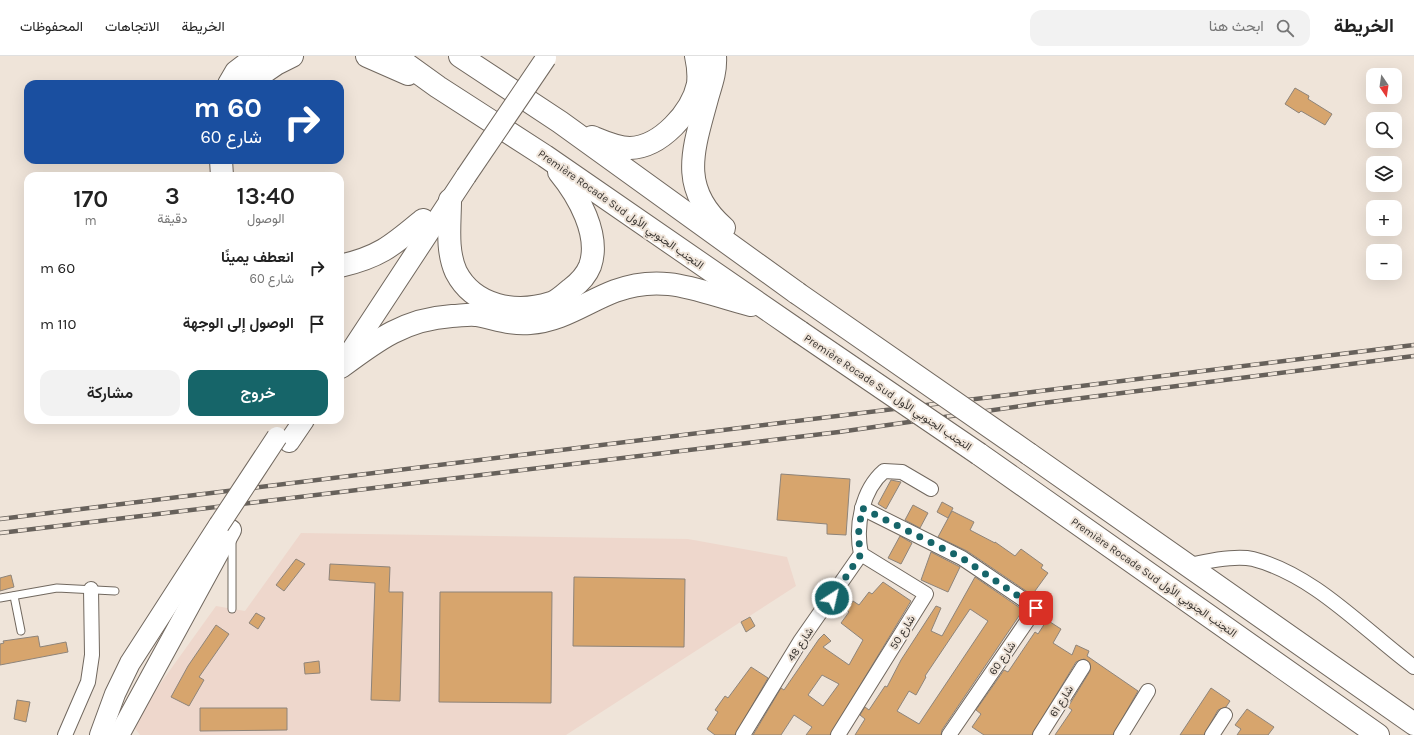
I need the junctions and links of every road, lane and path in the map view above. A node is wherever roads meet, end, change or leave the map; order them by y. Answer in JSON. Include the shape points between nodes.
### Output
{"nodes":[{"id":1,"x":257,"y":56,"type":"edge"},
{"id":2,"x":292,"y":56,"type":"edge"},
{"id":3,"x":367,"y":56,"type":"edge"},
{"id":4,"x":395,"y":56,"type":"edge"},
{"id":5,"x":461,"y":56,"type":"edge"},
{"id":6,"x":696,"y":56,"type":"edge"},
{"id":7,"x":715,"y":56,"type":"edge"},
{"id":8,"x":542,"y":57,"type":"edge"},
{"id":9,"x":231,"y":80,"type":"edge"},
{"id":10,"x":253,"y":80,"type":"edge"},
{"id":11,"x":438,"y":87,"type":"junction"},
{"id":12,"x":560,"y":122,"type":"junction"},
{"id":13,"x":545,"y":156,"type":"junction"},
{"id":14,"x":461,"y":173,"type":"junction"},
{"id":15,"x":450,"y":200,"type":"junction"},
{"id":16,"x":423,"y":220,"type":"junction"},
{"id":17,"x":344,"y":265,"type":"edge"},
{"id":18,"x":797,"y":293,"type":"junction"},
{"id":19,"x":764,"y":308,"type":"junction"},
{"id":20,"x":344,"y":338,"type":"edge"},
{"id":21,"x":344,"y":361,"type":"edge"},
{"id":22,"x":344,"y":364,"type":"edge"},
{"id":23,"x":287,"y":424,"type":"edge"},
{"id":24,"x":300,"y":424,"type":"edge"},
{"id":25,"x":283,"y":440,"type":"junction"},
{"id":26,"x":931,"y":489,"type":"dead end"},
{"id":27,"x":862,"y":508,"type":"junction"},
{"id":28,"x":225,"y":528,"type":"junction"},
{"id":29,"x":861,"y":554,"type":"junction"},
{"id":30,"x":1190,"y":565,"type":"junction"},
{"id":31,"x":91,"y":590,"type":"junction"},
{"id":32,"x":115,"y":591,"type":"dead end"},
{"id":33,"x":14,"y":596,"type":"junction"},
{"id":34,"x":0,"y":598,"type":"edge"},
{"id":35,"x":232,"y":609,"type":"dead end"},
{"id":36,"x":21,"y":631,"type":"dead end"},
{"id":37,"x":1083,"y":667,"type":"dead end"},
{"id":38,"x":1414,"y":667,"type":"edge"},
{"id":39,"x":1148,"y":690,"type":"dead end"},
{"id":40,"x":1225,"y":715,"type":"dead end"},
{"id":41,"x":1414,"y":724,"type":"edge"},
{"id":42,"x":65,"y":735,"type":"edge"},
{"id":43,"x":100,"y":735,"type":"edge"},
{"id":44,"x":119,"y":735,"type":"edge"},
{"id":45,"x":743,"y":735,"type":"edge"},
{"id":46,"x":838,"y":735,"type":"edge"},
{"id":47,"x":949,"y":735,"type":"edge"},
{"id":48,"x":1040,"y":735,"type":"edge"},
{"id":49,"x":1122,"y":735,"type":"edge"},
{"id":50,"x":1212,"y":735,"type":"edge"},
{"id":51,"x":1378,"y":735,"type":"edge"}],
"edges":[{"from":1,"to":9,"type":"highway","via":[[236,72]]},
{"from":2,"to":10,"type":"highway"},
{"from":3,"to":11,"type":"highway"},
{"from":4,"to":11,"type":"highway","name":"Première Rocade Sud التجنب الجنوبي الأول"},
{"from":5,"to":12,"type":"highway"},
{"from":6,"to":12,"type":"highway","via":[[698,82],[692,101],[683,115],[653,142],[638,147],[621,147],[602,142]]},
{"from":7,"to":18,"type":"highway","via":[[714,74],[693,155],[692,177],[696,192],[714,219]]},
{"from":8,"to":14,"type":"main road","bridge":true},
{"from":11,"to":13,"type":"highway","name":"Première Rocade Sud التجنب الجنوبي الأول"},
{"from":12,"to":18,"type":"highway"},
{"from":13,"to":15,"type":"highway","via":[[560,173],[584,211],[592,245],[590,265],[583,279],[552,302],[530,307],[506,307],[488,302],[470,292],[456,272],[449,252]]},
{"from":13,"to":19,"type":"highway","name":"Première Rocade Sud التجنب الجنوبي الأول"},
{"from":14,"to":15,"type":"main road"},
{"from":14,"to":16,"type":"main road"},
{"from":15,"to":21,"type":"main road"},
{"from":16,"to":17,"type":"highway","via":[[393,245],[374,256]]},
{"from":16,"to":20,"type":"main road"},
{"from":18,"to":30,"type":"highway","bridge":true},
{"from":19,"to":22,"type":"highway","via":[[682,285],[657,283],[615,291],[578,310],[530,323],[505,322],[475,315],[434,317],[413,322],[385,335]]},
{"from":19,"to":51,"type":"highway","name":"Première Rocade Sud التجنب الجنوبي الأول","bridge":true,"via":[[979,454]]},
{"from":23,"to":25,"type":"main road"},
{"from":24,"to":25,"type":"main road"},
{"from":25,"to":28,"type":"main road"},
{"from":26,"to":27,"type":"street","via":[[902,472],[884,471],[874,479]]},
{"from":27,"to":29,"type":"street","via":[[858,537]]},
{"from":27,"to":47,"type":"street","name":"شارع 60","via":[[962,558],[1036,608]]},
{"from":28,"to":35,"type":"lane"},
{"from":28,"to":43,"type":"main road","via":[[130,663]]},
{"from":28,"to":44,"type":"main road"},
{"from":29,"to":45,"type":"street","name":"شارع 48","via":[[801,640]]},
{"from":29,"to":46,"type":"street","name":"شارع 50","via":[[926,594]]},
{"from":30,"to":38,"type":"street","via":[[1216,559],[1252,558],[1283,570],[1311,585]]},
{"from":30,"to":41,"type":"highway","via":[[1306,650]]},
{"from":31,"to":32,"type":"lane"},
{"from":31,"to":33,"type":"lane","via":[[57,588]]},
{"from":31,"to":42,"type":"street","via":[[92,655],[88,682]]},
{"from":33,"to":34,"type":"lane"},
{"from":33,"to":36,"type":"lane"},
{"from":37,"to":48,"type":"street","name":"شارع 61"},
{"from":39,"to":49,"type":"street"},
{"from":40,"to":50,"type":"street"}]}
